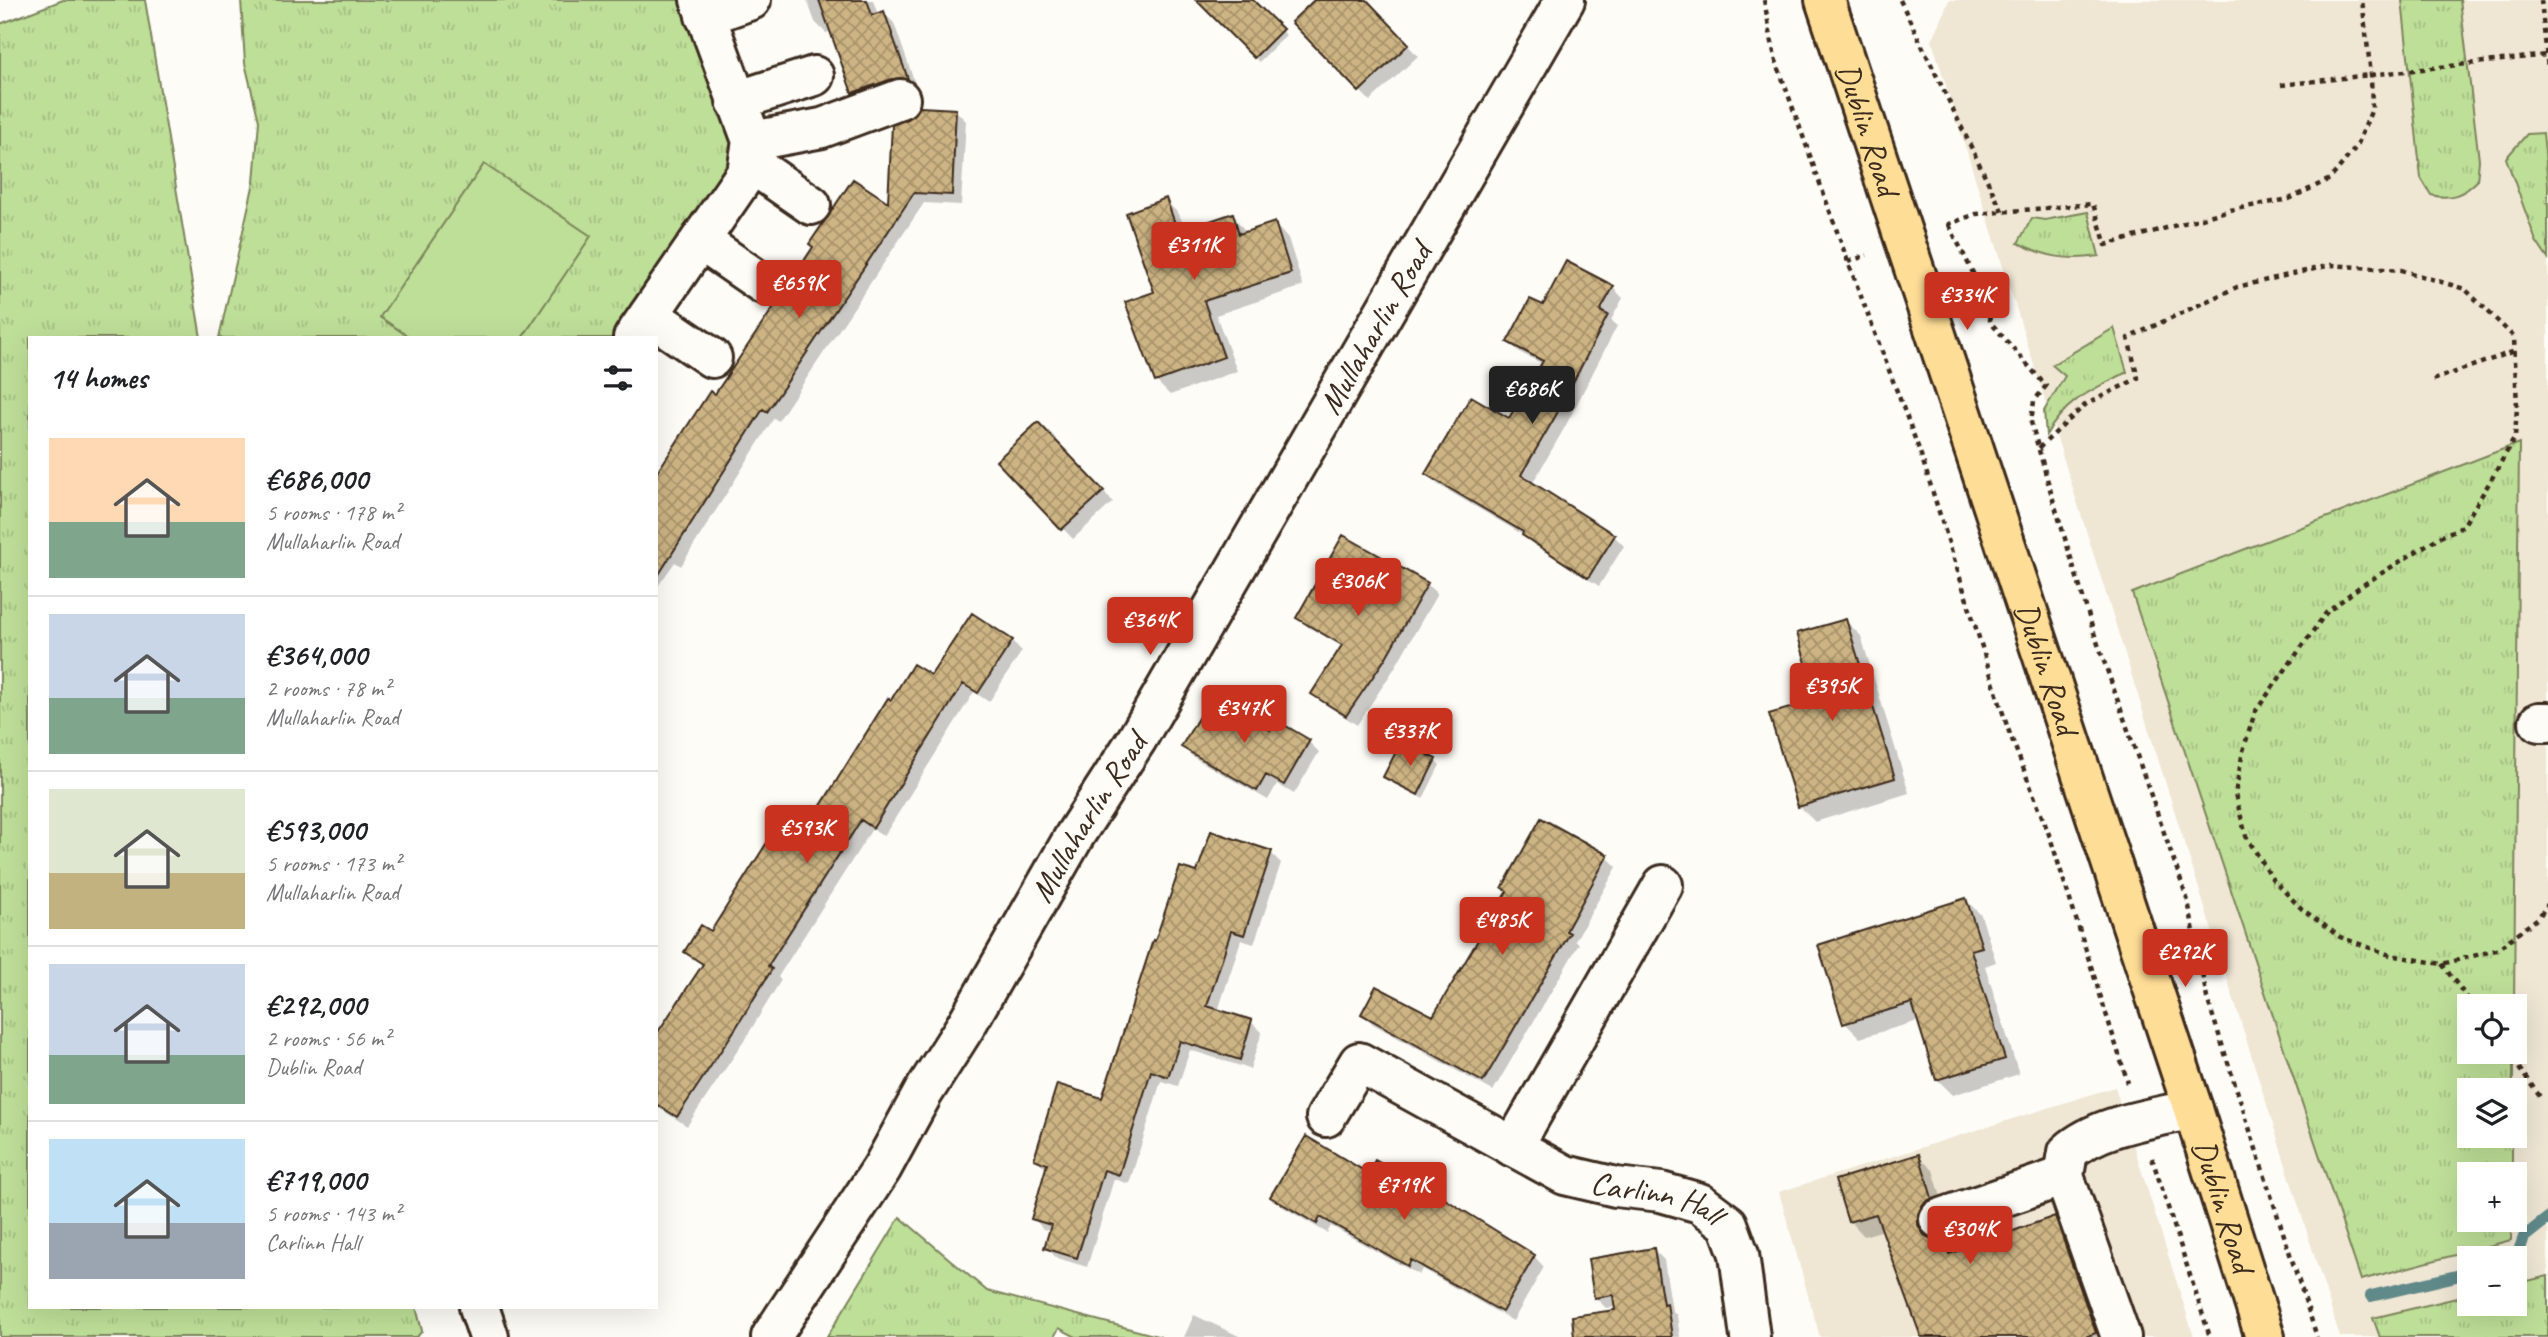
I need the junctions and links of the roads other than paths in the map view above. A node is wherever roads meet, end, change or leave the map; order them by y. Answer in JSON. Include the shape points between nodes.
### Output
{"nodes":[{"id":1,"x":751,"y":0,"type":"edge"},
{"id":2,"x":1565,"y":0,"type":"edge"},
{"id":3,"x":1825,"y":0,"type":"edge"},
{"id":4,"x":703,"y":8,"type":"edge"},
{"id":5,"x":814,"y":76,"type":"dead end"},
{"id":6,"x":900,"y":99,"type":"dead end"},
{"id":7,"x":736,"y":101,"type":"junction"},
{"id":8,"x":750,"y":152,"type":"junction"},
{"id":9,"x":811,"y":205,"type":"dead end"},
{"id":10,"x":701,"y":241,"type":"junction"},
{"id":11,"x":763,"y":284,"type":"dead end"},
{"id":12,"x":641,"y":326,"type":"edge"},
{"id":13,"x":712,"y":358,"type":"dead end"},
{"id":14,"x":1662,"y":885,"type":"dead end"},
{"id":15,"x":2193,"y":1109,"type":"junction"},
{"id":16,"x":1326,"y":1118,"type":"dead end"},
{"id":17,"x":1513,"y":1147,"type":"junction"},
{"id":18,"x":2064,"y":1176,"type":"junction"},
{"id":19,"x":1939,"y":1219,"type":"dead end"},
{"id":20,"x":480,"y":1309,"type":"edge"},
{"id":21,"x":489,"y":1337,"type":"edge"},
{"id":22,"x":771,"y":1337,"type":"edge"},
{"id":23,"x":1749,"y":1337,"type":"edge"},
{"id":24,"x":2121,"y":1337,"type":"edge"},
{"id":25,"x":2265,"y":1337,"type":"edge"}],
"edges":[{"from":1,"to":4,"type":"street"},
{"from":2,"to":22,"type":"street","name":"Mullaharlin Road","via":[[1138,739],[1075,835],[882,1168]]},
{"from":3,"to":15,"type":"main road","name":"Dublin Road"},
{"from":4,"to":7,"type":"street"},
{"from":5,"to":7,"type":"street"},
{"from":6,"to":8,"type":"street"},
{"from":7,"to":8,"type":"street"},
{"from":8,"to":9,"type":"street"},
{"from":8,"to":10,"type":"street","via":[[747,172]]},
{"from":10,"to":11,"type":"street"},
{"from":10,"to":12,"type":"street"},
{"from":12,"to":13,"type":"street"},
{"from":14,"to":17,"type":"street"},
{"from":15,"to":18,"type":"street","via":[[2083,1139],[2068,1152]]},
{"from":15,"to":25,"type":"main road","name":"Dublin Road"},
{"from":16,"to":17,"type":"street","name":"Carlinn Hall","via":[[1359,1062]]},
{"from":17,"to":23,"type":"street","name":"Carlinn Hall","via":[[1564,1175],[1700,1203],[1728,1224],[1739,1254]]},
{"from":18,"to":19,"type":"street"},
{"from":18,"to":24,"type":"street","via":[[2107,1264]]},
{"from":20,"to":21,"type":"street"}]}
